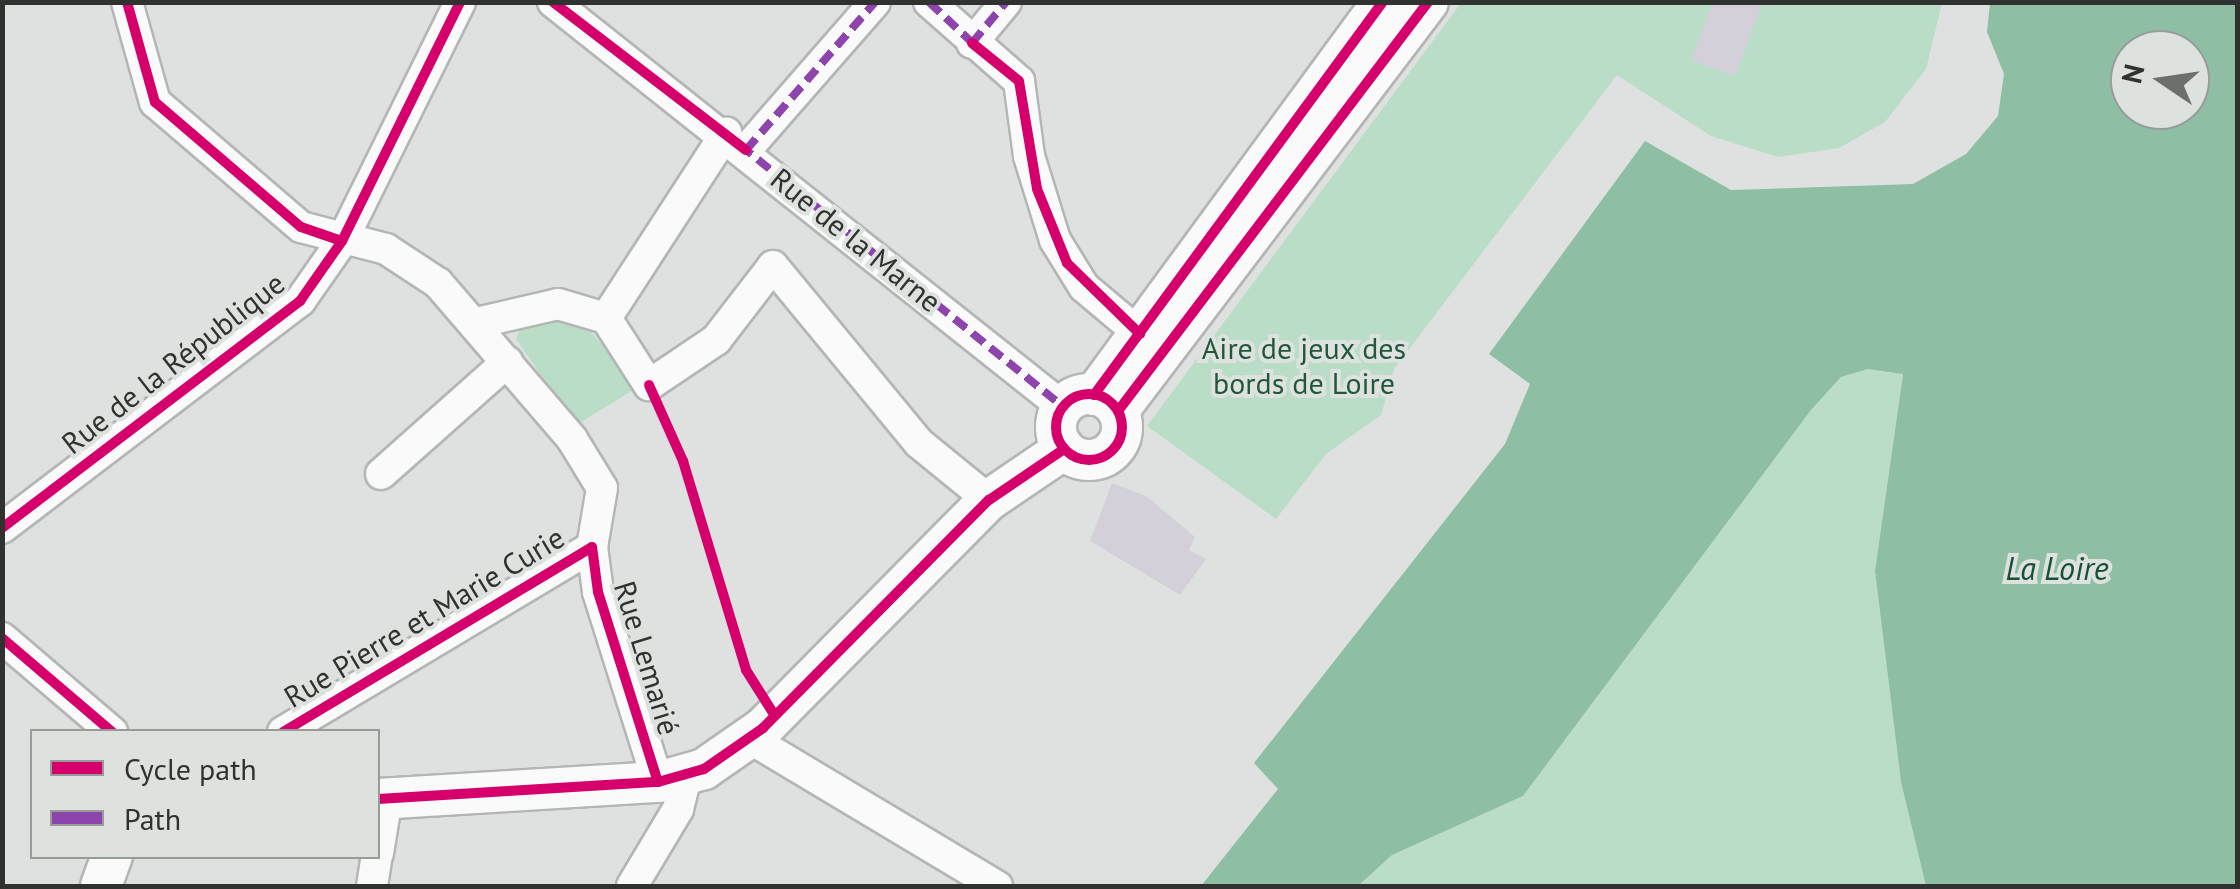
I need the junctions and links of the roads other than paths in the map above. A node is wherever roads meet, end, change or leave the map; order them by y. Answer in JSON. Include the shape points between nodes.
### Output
{"nodes":[{"id":1,"x":127,"y":2,"type":"edge"},
{"id":2,"x":460,"y":2,"type":"edge"},
{"id":3,"x":553,"y":2,"type":"edge"},
{"id":4,"x":875,"y":2,"type":"edge"},
{"id":5,"x":930,"y":2,"type":"edge"},
{"id":6,"x":1006,"y":2,"type":"edge"},
{"id":7,"x":1383,"y":2,"type":"edge"},
{"id":8,"x":1428,"y":2,"type":"edge"},
{"id":9,"x":972,"y":43,"type":"junction"},
{"id":10,"x":736,"y":141,"type":"junction"},
{"id":11,"x":342,"y":241,"type":"junction"},
{"id":12,"x":606,"y":318,"type":"junction"},
{"id":13,"x":476,"y":323,"type":"junction"},
{"id":14,"x":1140,"y":334,"type":"junction"},
{"id":15,"x":507,"y":362,"type":"junction"},
{"id":16,"x":1092,"y":404,"type":"junction"},
{"id":17,"x":1064,"y":449,"type":"junction"},
{"id":18,"x":382,"y":474,"type":"dead end"},
{"id":19,"x":999,"y":492,"type":"junction"},
{"id":20,"x":2,"y":528,"type":"edge"},
{"id":21,"x":592,"y":547,"type":"junction"},
{"id":22,"x":2,"y":638,"type":"edge"},
{"id":23,"x":763,"y":727,"type":"junction"},
{"id":24,"x":108,"y":729,"type":"edge"},
{"id":25,"x":288,"y":729,"type":"edge"},
{"id":26,"x":661,"y":781,"type":"junction"},
{"id":27,"x":382,"y":798,"type":"edge"},
{"id":28,"x":111,"y":859,"type":"edge"},
{"id":29,"x":376,"y":859,"type":"edge"},
{"id":30,"x":101,"y":886,"type":"edge"},
{"id":31,"x":372,"y":886,"type":"edge"},
{"id":32,"x":632,"y":886,"type":"edge"},
{"id":33,"x":998,"y":886,"type":"edge"}],
"edges":[{"from":1,"to":11,"type":"street","name":"Rue Lemarié","via":[[156,102],[301,227]]},
{"from":2,"to":11,"type":"street","name":"Rue de la République"},
{"from":3,"to":10,"type":"street","name":"Rue de la Marne"},
{"from":4,"to":10,"type":"street"},
{"from":5,"to":9,"type":"street"},
{"from":6,"to":9,"type":"street"},
{"from":7,"to":14,"type":"main road"},
{"from":8,"to":16,"type":"main road"},
{"from":9,"to":14,"type":"street","via":[[1019,81],[1037,189],[1067,264]]},
{"from":10,"to":12,"type":"street"},
{"from":10,"to":16,"type":"street","name":"Rue de la Marne"},
{"from":11,"to":13,"type":"street","name":"Rue Lemarié","via":[[386,250],[438,283]]},
{"from":11,"to":20,"type":"street","name":"Rue de la République","via":[[289,312]]},
{"from":12,"to":13,"type":"street","via":[[558,304]]},
{"from":12,"to":19,"type":"street","via":[[649,385],[716,340],[773,266],[919,443]]},
{"from":13,"to":15,"type":"street","name":"Rue Lemarié"},
{"from":14,"to":16,"type":"main road"},
{"from":15,"to":18,"type":"street"},
{"from":15,"to":21,"type":"street","name":"Rue Lemarié","via":[[602,488]]},
{"from":16,"to":17,"type":"main road","via":[[1056,429]]},
{"from":16,"to":17,"type":"main road","via":[[1121,436],[1110,452],[1092,460]]},
{"from":17,"to":19,"type":"main road"},
{"from":19,"to":23,"type":"main road"},
{"from":21,"to":25,"type":"street","name":"Rue Pierre et Marie Curie"},
{"from":21,"to":26,"type":"street","name":"Rue Lemarié","via":[[598,592]]},
{"from":22,"to":24,"type":"street"},
{"from":23,"to":26,"type":"main road"},
{"from":23,"to":33,"type":"street"},
{"from":26,"to":27,"type":"main road"},
{"from":26,"to":32,"type":"street","via":[[678,810]]},
{"from":28,"to":30,"type":"main road"},
{"from":29,"to":31,"type":"street"}]}
